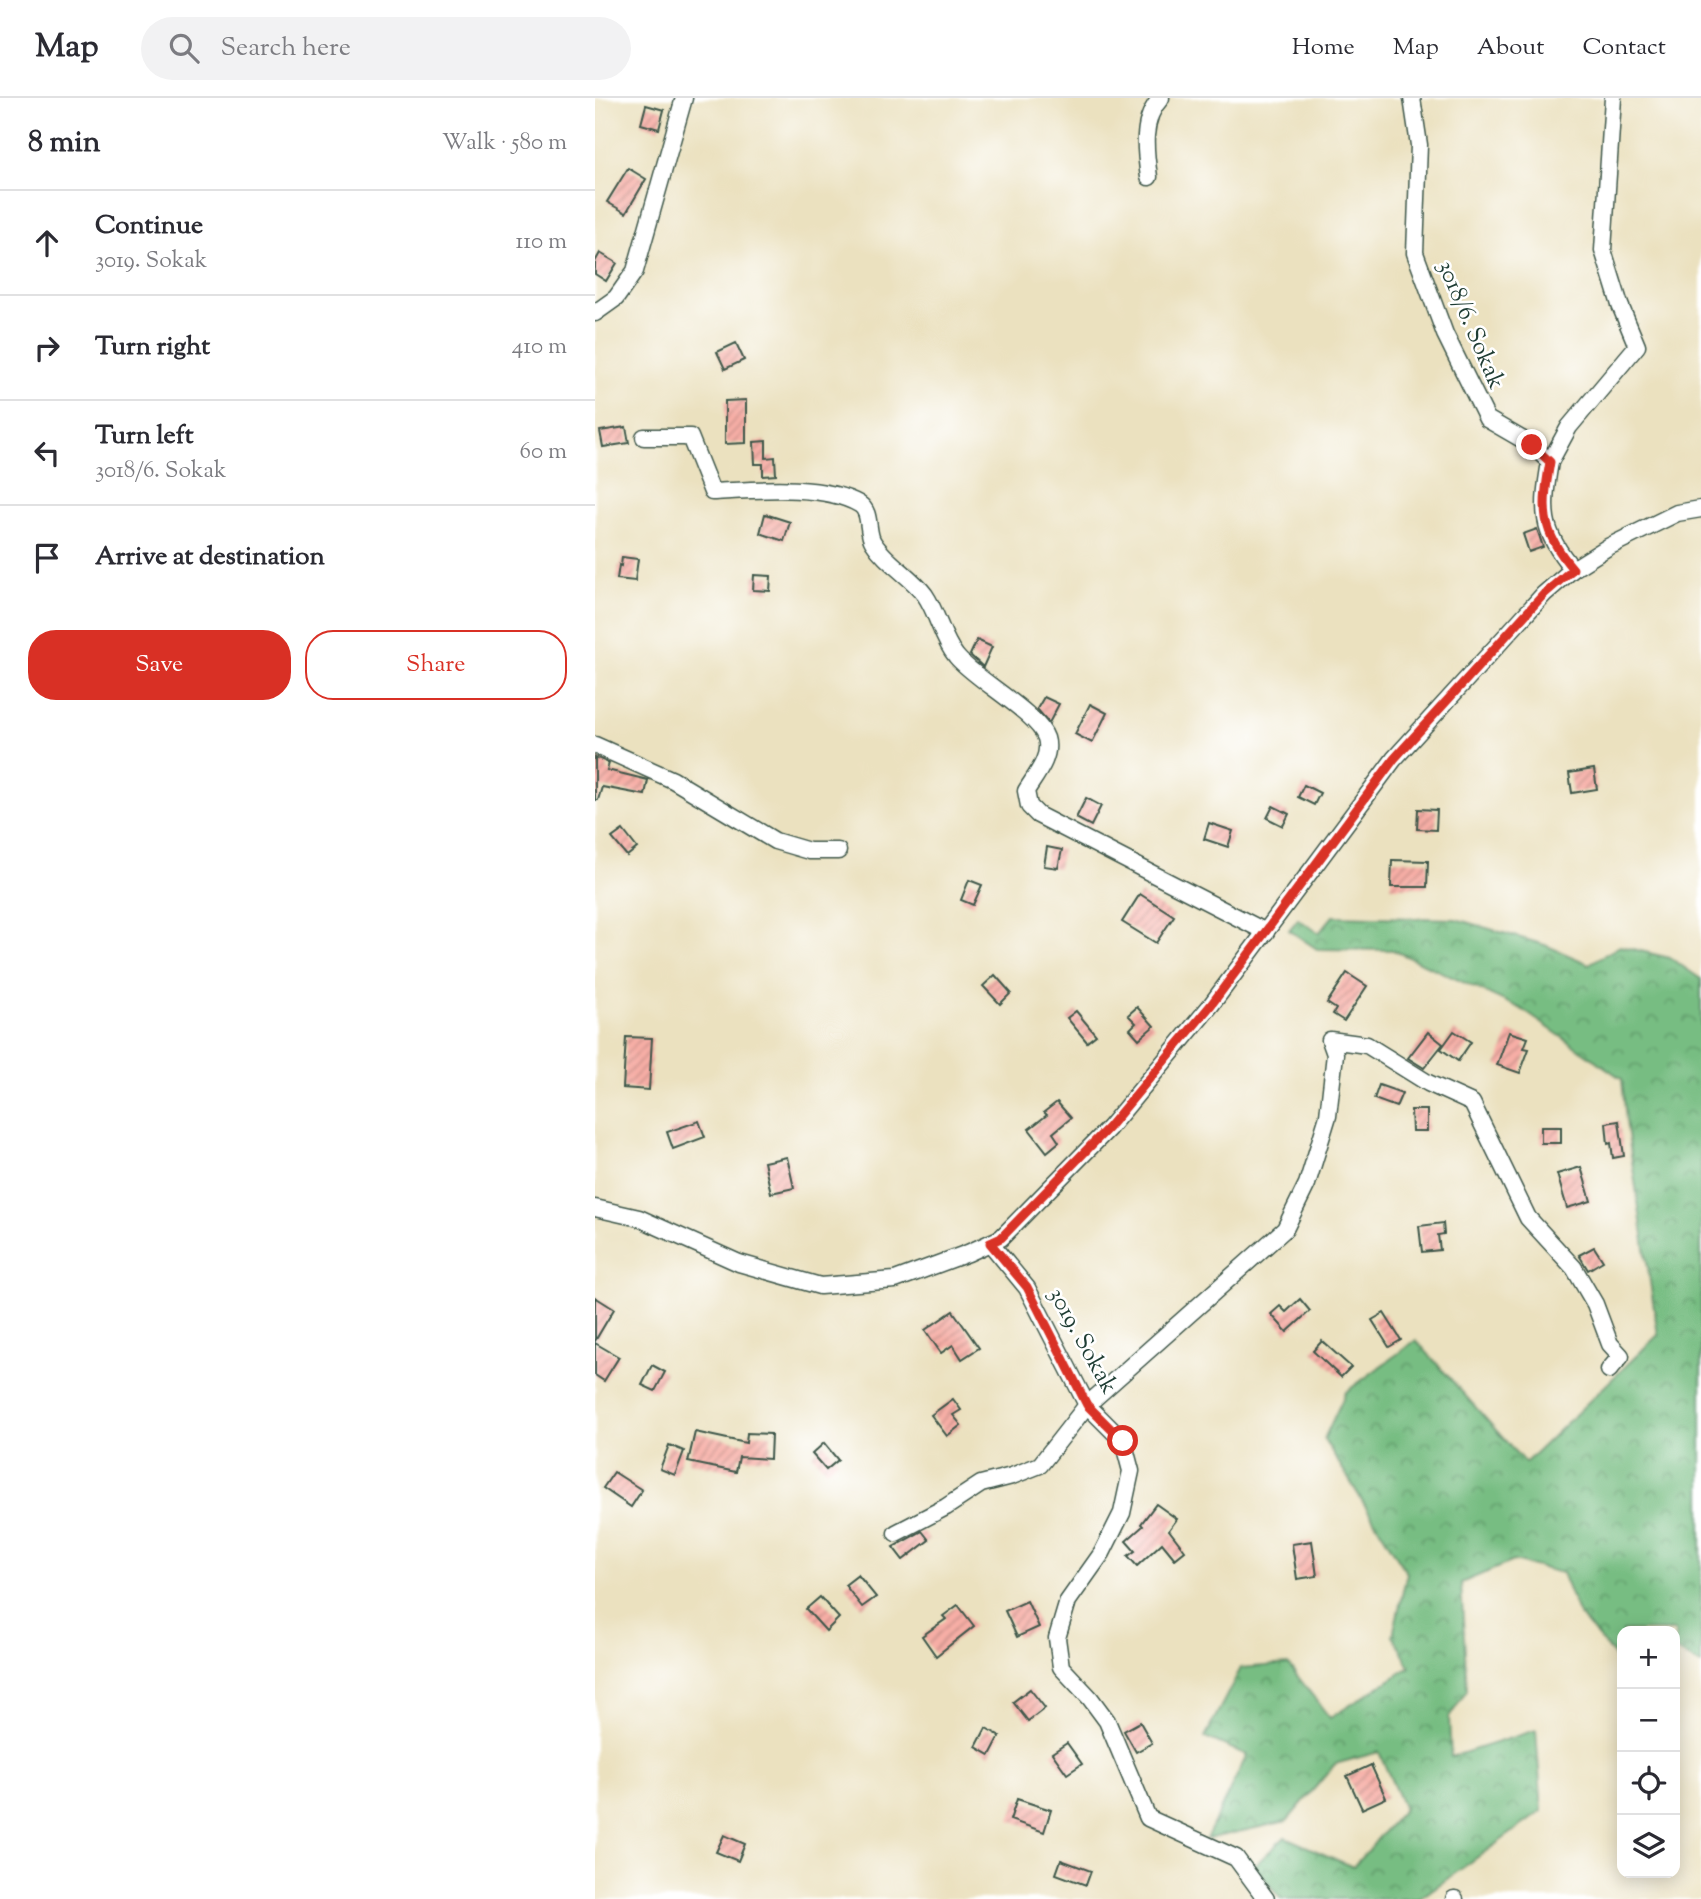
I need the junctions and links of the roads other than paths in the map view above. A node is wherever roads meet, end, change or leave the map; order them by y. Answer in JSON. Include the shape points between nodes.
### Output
{"nodes":[{"id":1,"x":684,"y":98,"type":"edge"},
{"id":2,"x":1161,"y":98,"type":"edge"},
{"id":3,"x":1412,"y":98,"type":"edge"},
{"id":4,"x":1613,"y":98,"type":"edge"},
{"id":5,"x":1149,"y":177,"type":"dead end"},
{"id":6,"x":595,"y":313,"type":"edge"},
{"id":7,"x":644,"y":437,"type":"dead end"},
{"id":8,"x":1550,"y":462,"type":"junction"},
{"id":9,"x":1701,"y":509,"type":"edge"},
{"id":10,"x":1573,"y":569,"type":"junction"},
{"id":11,"x":595,"y":745,"type":"edge"},
{"id":12,"x":838,"y":852,"type":"dead end"},
{"id":13,"x":1266,"y":932,"type":"junction"},
{"id":14,"x":595,"y":1208,"type":"edge"},
{"id":15,"x":990,"y":1243,"type":"junction"},
{"id":16,"x":1609,"y":1370,"type":"dead end"},
{"id":17,"x":1087,"y":1405,"type":"junction"},
{"id":18,"x":896,"y":1533,"type":"dead end"},
{"id":19,"x":1266,"y":1899,"type":"edge"}],
"edges":[{"from":1,"to":6,"type":"street","via":[[635,271],[616,298]]},
{"from":2,"to":5,"type":"street","via":[[1152,107],[1144,142]]},
{"from":3,"to":8,"type":"street","name":"3018/6. Sokak","via":[[1419,145],[1415,253],[1441,323],[1487,419],[1532,445]]},
{"from":4,"to":8,"type":"street","via":[[1604,250],[1637,346],[1569,428]]},
{"from":7,"to":13,"type":"street","via":[[690,437],[712,492],[806,491],[858,503],[866,512],[871,541],[924,594],[958,659],[1046,737],[1045,759],[1026,791],[1029,806],[1076,836]]},
{"from":8,"to":10,"type":"street","via":[[1544,499],[1546,526]]},
{"from":9,"to":10,"type":"street","via":[[1677,513]]},
{"from":10,"to":13,"type":"street","via":[[1544,594],[1394,759]]},
{"from":11,"to":12,"type":"street","via":[[673,779],[775,841],[809,851]]},
{"from":13,"to":15,"type":"street","via":[[1108,1128],[1001,1238]]},
{"from":14,"to":15,"type":"street","via":[[639,1218],[739,1263],[820,1286],[895,1280]]},
{"from":15,"to":17,"type":"street","name":"3019. Sokak","via":[[1027,1287]]},
{"from":16,"to":17,"type":"street","via":[[1622,1356],[1610,1344],[1595,1304],[1574,1268],[1528,1218],[1472,1103],[1428,1083],[1367,1045],[1330,1040],[1335,1054],[1328,1116],[1307,1184],[1285,1230]]},
{"from":17,"to":18,"type":"street","via":[[1039,1465],[981,1484]]},
{"from":17,"to":19,"type":"street","name":"3019. Sokak","via":[[1123,1441],[1131,1471],[1122,1513],[1102,1553],[1068,1601],[1057,1638],[1061,1667],[1107,1721],[1148,1818],[1236,1858]]}]}
